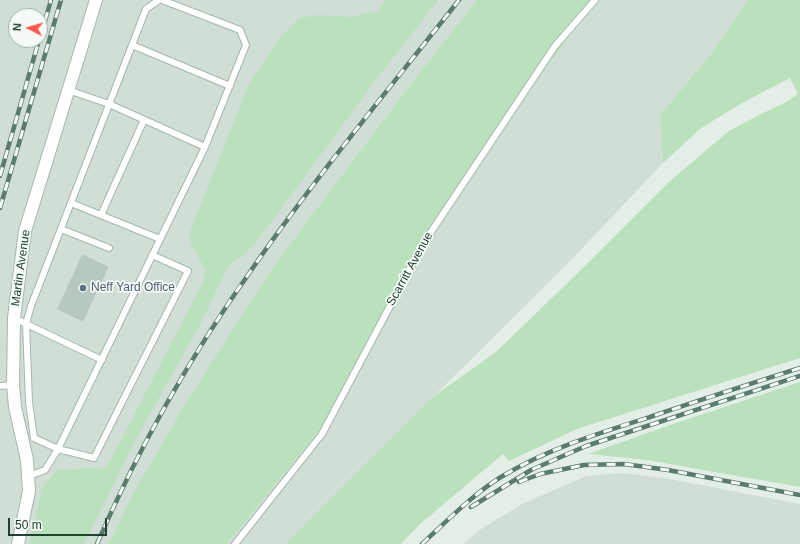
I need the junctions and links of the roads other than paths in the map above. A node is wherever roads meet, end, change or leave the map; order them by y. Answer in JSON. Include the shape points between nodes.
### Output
{"nodes":[{"id":1,"x":96,"y":0,"type":"edge"},
{"id":2,"x":159,"y":0,"type":"edge"},
{"id":3,"x":162,"y":0,"type":"edge"},
{"id":4,"x":595,"y":0,"type":"edge"},
{"id":5,"x":132,"y":45,"type":"junction"},
{"id":6,"x":230,"y":86,"type":"junction"},
{"id":7,"x":68,"y":90,"type":"junction"},
{"id":8,"x":109,"y":104,"type":"junction"},
{"id":9,"x":144,"y":120,"type":"junction"},
{"id":10,"x":204,"y":147,"type":"junction"},
{"id":11,"x":71,"y":202,"type":"junction"},
{"id":12,"x":101,"y":215,"type":"junction"},
{"id":13,"x":61,"y":229,"type":"junction"},
{"id":14,"x":160,"y":239,"type":"junction"},
{"id":15,"x":109,"y":248,"type":"dead end"},
{"id":16,"x":152,"y":255,"type":"junction"},
{"id":17,"x":14,"y":318,"type":"junction"},
{"id":18,"x":26,"y":324,"type":"junction"},
{"id":19,"x":102,"y":360,"type":"junction"},
{"id":20,"x":13,"y":385,"type":"junction"},
{"id":21,"x":0,"y":386,"type":"edge"},
{"id":22,"x":58,"y":449,"type":"junction"},
{"id":23,"x":29,"y":476,"type":"junction"},
{"id":24,"x":18,"y":544,"type":"edge"},
{"id":25,"x":235,"y":544,"type":"edge"}],
"edges":[{"from":1,"to":7,"type":"street","name":"Martin Avenue"},
{"from":2,"to":5,"type":"lane","via":[[146,9]]},
{"from":3,"to":6,"type":"lane","via":[[240,30],[246,45]]},
{"from":4,"to":25,"type":"lane","name":"Scarritt Avenue","via":[[555,46],[423,244],[322,434]]},
{"from":5,"to":6,"type":"lane"},
{"from":5,"to":8,"type":"lane"},
{"from":6,"to":10,"type":"lane"},
{"from":7,"to":8,"type":"lane"},
{"from":7,"to":17,"type":"street","name":"Martin Avenue","via":[[25,231]]},
{"from":8,"to":9,"type":"lane"},
{"from":8,"to":11,"type":"lane"},
{"from":9,"to":10,"type":"lane"},
{"from":9,"to":12,"type":"lane"},
{"from":10,"to":14,"type":"lane"},
{"from":11,"to":12,"type":"lane"},
{"from":11,"to":13,"type":"lane"},
{"from":12,"to":14,"type":"lane"},
{"from":13,"to":15,"type":"lane"},
{"from":13,"to":18,"type":"lane"},
{"from":14,"to":16,"type":"lane"},
{"from":16,"to":19,"type":"lane"},
{"from":16,"to":22,"type":"lane","via":[[188,271],[94,458]]},
{"from":17,"to":18,"type":"lane"},
{"from":17,"to":20,"type":"street","name":"Martin Avenue"},
{"from":18,"to":19,"type":"lane"},
{"from":18,"to":22,"type":"lane","via":[[29,402],[34,438]]},
{"from":19,"to":22,"type":"lane"},
{"from":20,"to":21,"type":"lane"},
{"from":20,"to":23,"type":"street","name":"Martin Avenue","via":[[14,407]]},
{"from":22,"to":23,"type":"lane","via":[[44,470]]},
{"from":23,"to":24,"type":"street","name":"Martin Avenue","via":[[29,491]]}]}
